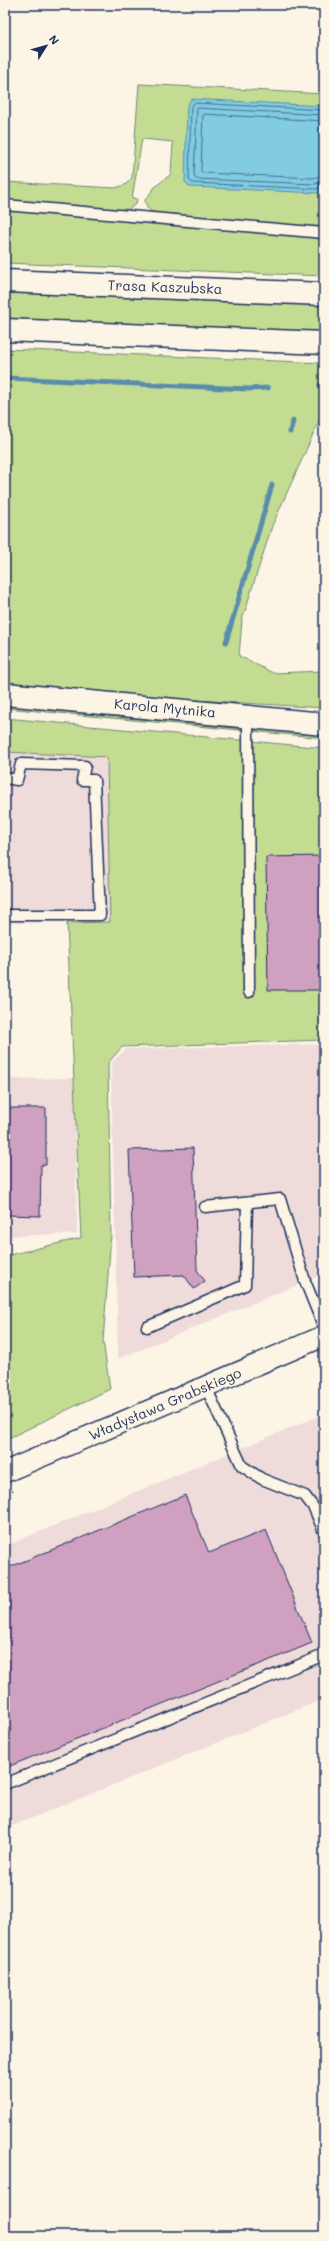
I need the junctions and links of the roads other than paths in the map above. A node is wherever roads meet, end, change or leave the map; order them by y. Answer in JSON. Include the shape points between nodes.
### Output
{"nodes":[{"id":1,"x":5,"y":205,"type":"edge"},
{"id":2,"x":324,"y":233,"type":"edge"},
{"id":3,"x":5,"y":281,"type":"edge"},
{"id":4,"x":324,"y":294,"type":"edge"},
{"id":5,"x":5,"y":330,"type":"edge"},
{"id":6,"x":324,"y":343,"type":"edge"},
{"id":7,"x":5,"y":694,"type":"edge"},
{"id":8,"x":248,"y":716,"type":"junction"},
{"id":9,"x":324,"y":724,"type":"edge"},
{"id":10,"x":5,"y":778,"type":"edge"},
{"id":11,"x":5,"y":915,"type":"edge"},
{"id":12,"x":249,"y":992,"type":"dead end"},
{"id":13,"x":247,"y":1203,"type":"junction"},
{"id":14,"x":205,"y":1207,"type":"dead end"},
{"id":15,"x":147,"y":1326,"type":"dead end"},
{"id":16,"x":324,"y":1328,"type":"edge"},
{"id":17,"x":324,"y":1336,"type":"edge"},
{"id":18,"x":206,"y":1387,"type":"junction"},
{"id":19,"x":5,"y":1472,"type":"edge"},
{"id":20,"x":324,"y":1532,"type":"edge"},
{"id":21,"x":324,"y":1655,"type":"edge"},
{"id":22,"x":5,"y":1784,"type":"edge"}],
"edges":[{"from":1,"to":2,"type":"lane"},
{"from":3,"to":4,"type":"main road","name":"Trasa Kaszubska"},
{"from":5,"to":6,"type":"main road"},
{"from":7,"to":8,"type":"main road","name":"Karola Mytnika"},
{"from":8,"to":9,"type":"main road","name":"Karola Mytnika"},
{"from":8,"to":12,"type":"lane"},
{"from":10,"to":11,"type":"lane","via":[[17,780],[21,764],[85,766],[82,780],[94,780],[100,915]]},
{"from":13,"to":14,"type":"lane"},
{"from":13,"to":15,"type":"lane","via":[[244,1284]]},
{"from":13,"to":16,"type":"lane","via":[[280,1199]]},
{"from":17,"to":18,"type":"street","name":"Władysława Grabskiego"},
{"from":18,"to":19,"type":"street","name":"Władysława Grabskiego"},
{"from":18,"to":20,"type":"lane","via":[[242,1466],[262,1479],[305,1496],[314,1508]]},
{"from":21,"to":22,"type":"lane"}]}
